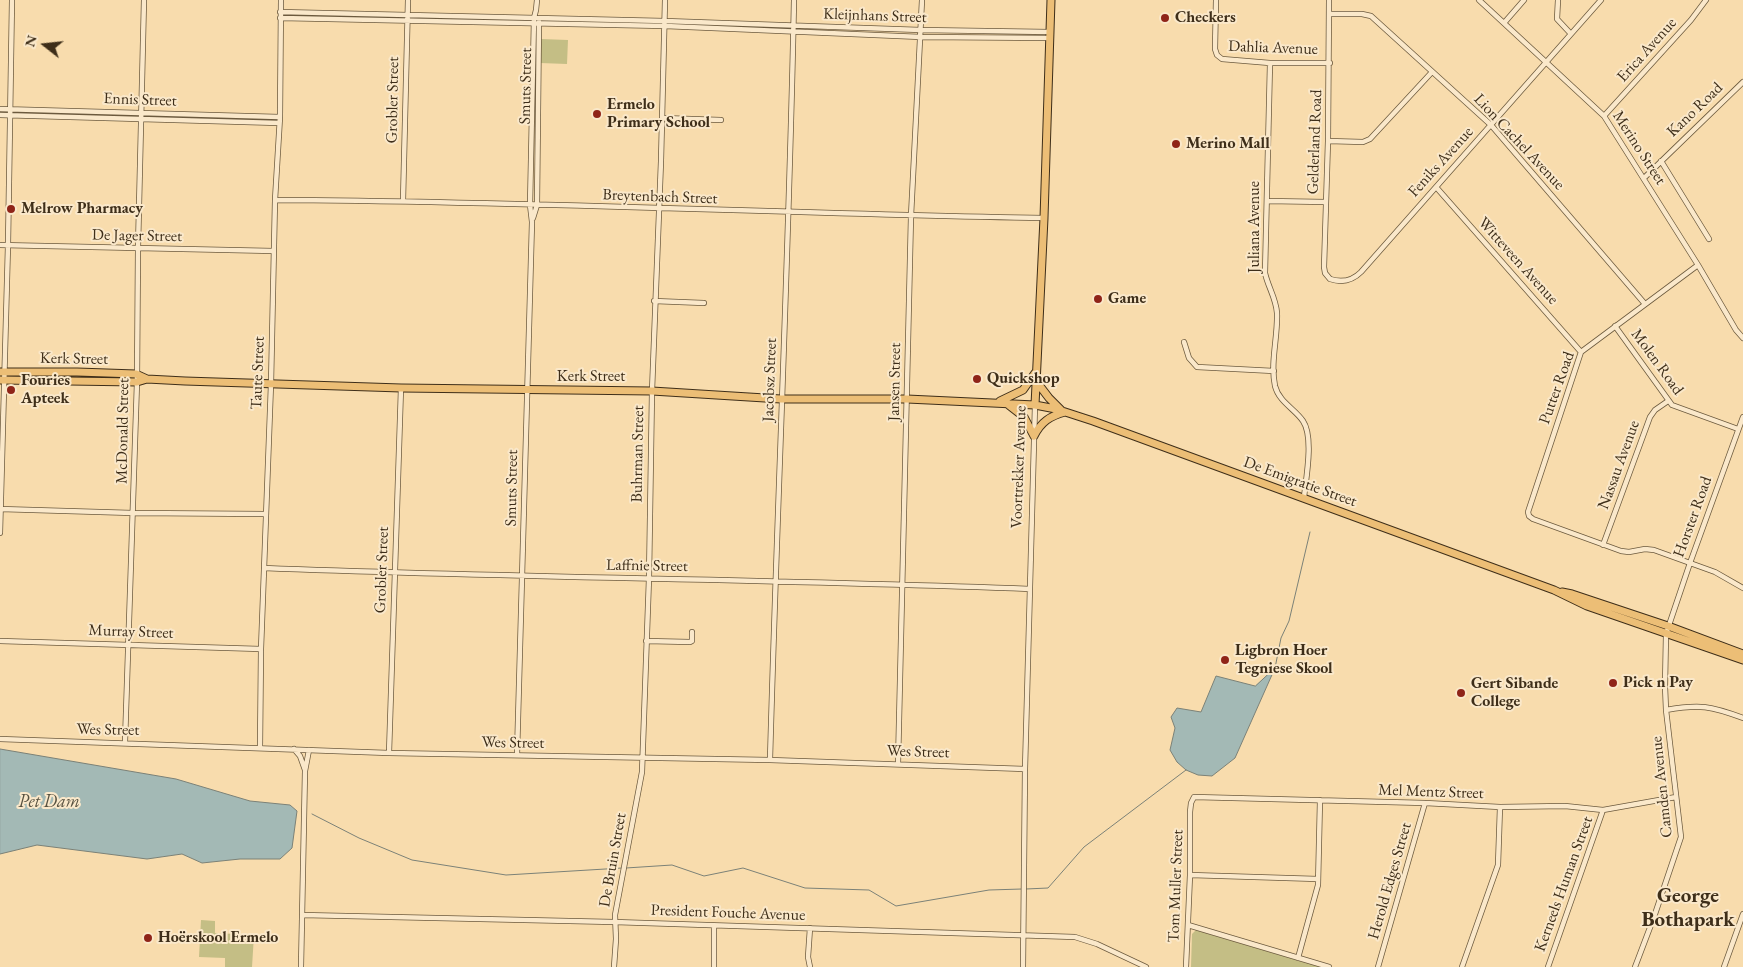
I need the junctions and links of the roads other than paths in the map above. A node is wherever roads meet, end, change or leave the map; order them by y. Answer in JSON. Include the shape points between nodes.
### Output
{"nodes":[{"id":1,"x":12,"y":0,"type":"edge"},
{"id":2,"x":144,"y":0,"type":"edge"},
{"id":3,"x":281,"y":0,"type":"edge"},
{"id":4,"x":408,"y":0,"type":"edge"},
{"id":5,"x":537,"y":0,"type":"edge"},
{"id":6,"x":666,"y":0,"type":"edge"},
{"id":7,"x":794,"y":0,"type":"edge"},
{"id":8,"x":922,"y":0,"type":"edge"},
{"id":9,"x":1051,"y":0,"type":"edge"},
{"id":10,"x":1216,"y":0,"type":"edge"},
{"id":11,"x":1329,"y":0,"type":"edge"},
{"id":12,"x":1479,"y":0,"type":"edge"},
{"id":13,"x":1524,"y":0,"type":"edge"},
{"id":14,"x":1558,"y":0,"type":"edge"},
{"id":15,"x":1601,"y":0,"type":"edge"},
{"id":16,"x":1706,"y":0,"type":"edge"},
{"id":17,"x":280,"y":12,"type":"junction"},
{"id":18,"x":1329,"y":14,"type":"junction"},
{"id":19,"x":280,"y":18,"type":"junction"},
{"id":20,"x":407,"y":18,"type":"junction"},
{"id":21,"x":536,"y":21,"type":"junction"},
{"id":22,"x":1504,"y":23,"type":"junction"},
{"id":23,"x":665,"y":24,"type":"junction"},
{"id":24,"x":794,"y":26,"type":"junction"},
{"id":25,"x":921,"y":30,"type":"junction"},
{"id":26,"x":794,"y":32,"type":"junction"},
{"id":27,"x":1571,"y":34,"type":"junction"},
{"id":28,"x":1050,"y":35,"type":"junction"},
{"id":29,"x":921,"y":37,"type":"junction"},
{"id":30,"x":1546,"y":62,"type":"junction"},
{"id":31,"x":1270,"y":63,"type":"junction"},
{"id":32,"x":1330,"y":63,"type":"junction"},
{"id":33,"x":1432,"y":72,"type":"junction"},
{"id":34,"x":1743,"y":82,"type":"edge"},
{"id":35,"x":0,"y":109,"type":"edge"},
{"id":36,"x":11,"y":109,"type":"junction"},
{"id":37,"x":142,"y":112,"type":"junction"},
{"id":38,"x":0,"y":115,"type":"edge"},
{"id":39,"x":11,"y":115,"type":"junction"},
{"id":40,"x":1604,"y":116,"type":"junction"},
{"id":41,"x":142,"y":118,"type":"junction"},
{"id":42,"x":662,"y":118,"type":"junction"},
{"id":43,"x":279,"y":120,"type":"junction"},
{"id":44,"x":721,"y":120,"type":"dead end"},
{"id":45,"x":1491,"y":125,"type":"junction"},
{"id":46,"x":1328,"y":141,"type":"junction"},
{"id":47,"x":1661,"y":161,"type":"junction"},
{"id":48,"x":1644,"y":178,"type":"junction"},
{"id":49,"x":1436,"y":187,"type":"junction"},
{"id":50,"x":275,"y":200,"type":"junction"},
{"id":51,"x":403,"y":201,"type":"junction"},
{"id":52,"x":1267,"y":201,"type":"junction"},
{"id":53,"x":1326,"y":202,"type":"junction"},
{"id":54,"x":530,"y":205,"type":"junction"},
{"id":55,"x":537,"y":205,"type":"junction"},
{"id":56,"x":658,"y":209,"type":"junction"},
{"id":57,"x":789,"y":213,"type":"junction"},
{"id":58,"x":911,"y":216,"type":"junction"},
{"id":59,"x":1044,"y":218,"type":"junction"},
{"id":60,"x":532,"y":222,"type":"junction"},
{"id":61,"x":1709,"y":239,"type":"dead end"},
{"id":62,"x":0,"y":245,"type":"edge"},
{"id":63,"x":8,"y":245,"type":"junction"},
{"id":64,"x":138,"y":248,"type":"junction"},
{"id":65,"x":274,"y":251,"type":"junction"},
{"id":66,"x":1698,"y":266,"type":"junction"},
{"id":67,"x":1333,"y":280,"type":"joint"},
{"id":68,"x":654,"y":301,"type":"junction"},
{"id":69,"x":704,"y":303,"type":"dead end"},
{"id":70,"x":1645,"y":304,"type":"junction"},
{"id":71,"x":1615,"y":326,"type":"junction"},
{"id":72,"x":2,"y":334,"type":"edge"},
{"id":73,"x":1743,"y":338,"type":"edge"},
{"id":74,"x":1184,"y":342,"type":"dead end"},
{"id":75,"x":1582,"y":352,"type":"junction"},
{"id":76,"x":1037,"y":370,"type":"junction"},
{"id":77,"x":2,"y":372,"type":"edge"},
{"id":78,"x":1274,"y":372,"type":"junction"},
{"id":79,"x":136,"y":378,"type":"junction"},
{"id":80,"x":2,"y":380,"type":"edge"},
{"id":81,"x":1036,"y":380,"type":"junction"},
{"id":82,"x":271,"y":384,"type":"junction"},
{"id":83,"x":401,"y":388,"type":"junction"},
{"id":84,"x":527,"y":390,"type":"junction"},
{"id":85,"x":652,"y":391,"type":"junction"},
{"id":86,"x":781,"y":398,"type":"junction"},
{"id":87,"x":908,"y":399,"type":"junction"},
{"id":88,"x":1668,"y":401,"type":"junction"},
{"id":89,"x":1002,"y":402,"type":"junction"},
{"id":90,"x":1035,"y":405,"type":"junction"},
{"id":91,"x":1063,"y":411,"type":"junction"},
{"id":92,"x":1743,"y":417,"type":"edge"},
{"id":93,"x":1738,"y":429,"type":"junction"},
{"id":94,"x":1034,"y":436,"type":"junction"},
{"id":95,"x":1304,"y":497,"type":"junction"},
{"id":96,"x":0,"y":509,"type":"edge"},
{"id":97,"x":133,"y":513,"type":"junction"},
{"id":98,"x":265,"y":514,"type":"junction"},
{"id":99,"x":0,"y":533,"type":"edge"},
{"id":100,"x":1603,"y":545,"type":"junction"},
{"id":101,"x":1690,"y":563,"type":"junction"},
{"id":102,"x":264,"y":568,"type":"junction"},
{"id":103,"x":394,"y":573,"type":"junction"},
{"id":104,"x":522,"y":576,"type":"junction"},
{"id":105,"x":649,"y":578,"type":"junction"},
{"id":106,"x":775,"y":580,"type":"junction"},
{"id":107,"x":903,"y":584,"type":"junction"},
{"id":108,"x":1743,"y":588,"type":"edge"},
{"id":109,"x":1030,"y":589,"type":"junction"},
{"id":110,"x":1554,"y":590,"type":"junction"},
{"id":111,"x":1668,"y":626,"type":"junction"},
{"id":112,"x":692,"y":632,"type":"dead end"},
{"id":113,"x":1666,"y":634,"type":"junction"},
{"id":114,"x":0,"y":641,"type":"edge"},
{"id":115,"x":646,"y":641,"type":"junction"},
{"id":116,"x":129,"y":644,"type":"junction"},
{"id":117,"x":261,"y":649,"type":"junction"},
{"id":118,"x":1743,"y":654,"type":"edge"},
{"id":119,"x":1743,"y":660,"type":"edge"},
{"id":120,"x":1666,"y":710,"type":"junction"},
{"id":121,"x":1743,"y":718,"type":"edge"},
{"id":122,"x":0,"y":739,"type":"edge"},
{"id":123,"x":125,"y":742,"type":"junction"},
{"id":124,"x":260,"y":748,"type":"junction"},
{"id":125,"x":294,"y":749,"type":"junction"},
{"id":126,"x":309,"y":750,"type":"junction"},
{"id":127,"x":389,"y":753,"type":"junction"},
{"id":128,"x":518,"y":755,"type":"junction"},
{"id":129,"x":642,"y":759,"type":"junction"},
{"id":130,"x":770,"y":760,"type":"junction"},
{"id":131,"x":898,"y":764,"type":"junction"},
{"id":132,"x":1025,"y":769,"type":"junction"},
{"id":133,"x":305,"y":771,"type":"junction"},
{"id":134,"x":1676,"y":797,"type":"junction"},
{"id":135,"x":1320,"y":800,"type":"junction"},
{"id":136,"x":1425,"y":803,"type":"junction"},
{"id":137,"x":1190,"y":806,"type":"joint"},
{"id":138,"x":1500,"y":807,"type":"junction"},
{"id":139,"x":1603,"y":810,"type":"junction"},
{"id":140,"x":1190,"y":874,"type":"junction"},
{"id":141,"x":1318,"y":879,"type":"junction"},
{"id":142,"x":1743,"y":914,"type":"edge"},
{"id":143,"x":302,"y":915,"type":"junction"},
{"id":144,"x":614,"y":922,"type":"junction"},
{"id":145,"x":1188,"y":925,"type":"junction"},
{"id":146,"x":714,"y":926,"type":"junction"},
{"id":147,"x":810,"y":928,"type":"junction"},
{"id":148,"x":1024,"y":935,"type":"junction"},
{"id":149,"x":1298,"y":958,"type":"junction"},
{"id":150,"x":301,"y":967,"type":"edge"},
{"id":151,"x":614,"y":967,"type":"edge"},
{"id":152,"x":714,"y":967,"type":"edge"},
{"id":153,"x":810,"y":967,"type":"edge"},
{"id":154,"x":1023,"y":967,"type":"edge"},
{"id":155,"x":1146,"y":967,"type":"edge"},
{"id":156,"x":1186,"y":967,"type":"edge"},
{"id":157,"x":1329,"y":967,"type":"edge"},
{"id":158,"x":1378,"y":967,"type":"edge"},
{"id":159,"x":1462,"y":967,"type":"edge"},
{"id":160,"x":1548,"y":967,"type":"edge"},
{"id":161,"x":1635,"y":967,"type":"edge"},
{"id":162,"x":1724,"y":967,"type":"edge"}],
"edges":[{"from":1,"to":36,"type":"street"},
{"from":2,"to":37,"type":"street","name":"McDonald Street"},
{"from":3,"to":17,"type":"street","name":"Taute Street"},
{"from":4,"to":20,"type":"street","name":"Grobler Street"},
{"from":5,"to":21,"type":"street","name":"Smuts Street"},
{"from":6,"to":23,"type":"street","name":"Buhrman Street"},
{"from":7,"to":24,"type":"street","name":"Jacobsz Street"},
{"from":8,"to":25,"type":"street","name":"Jansen Street"},
{"from":9,"to":28,"type":"highway","name":"Voortrekker Avenue"},
{"from":10,"to":31,"type":"street","name":"Dahlia Avenue","via":[[1214,44],[1217,55],[1224,60]]},
{"from":11,"to":18,"type":"street","name":"Gelderland Road"},
{"from":12,"to":22,"type":"street","name":"Merino Street"},
{"from":13,"to":22,"type":"street"},
{"from":14,"to":27,"type":"street","via":[[1557,19]]},
{"from":15,"to":27,"type":"street","name":"Feniks Avenue"},
{"from":16,"to":40,"type":"street","name":"Erica Avenue"},
{"from":17,"to":19,"type":"street","name":"Taute Street"},
{"from":17,"to":20,"type":"street","name":"Kleijnhans Street"},
{"from":18,"to":32,"type":"street","name":"Gelderland Road"},
{"from":18,"to":33,"type":"street","name":"Lion Cachel Avenue","via":[[1369,15]]},
{"from":19,"to":20,"type":"street","name":"Kleijnhans Street"},
{"from":19,"to":43,"type":"street","name":"Taute Street"},
{"from":20,"to":21,"type":"street","name":"Kleijnhans Street"},
{"from":20,"to":51,"type":"street","name":"Grobler Street"},
{"from":21,"to":23,"type":"street","name":"Kleijnhans Street"},
{"from":21,"to":54,"type":"street","name":"Smuts Street"},
{"from":21,"to":55,"type":"street","name":"Smuts Street"},
{"from":22,"to":30,"type":"street","name":"Merino Street"},
{"from":23,"to":24,"type":"street","name":"Kleijnhans Street"},
{"from":23,"to":26,"type":"street","name":"Kleijnhans Street"},
{"from":23,"to":42,"type":"street","name":"Buhrman Street"},
{"from":24,"to":25,"type":"street","name":"Kleijnhans Street"},
{"from":24,"to":26,"type":"street","name":"Jacobsz Street"},
{"from":25,"to":28,"type":"street","name":"Kleijnhans Street"},
{"from":25,"to":29,"type":"street","name":"Jansen Street"},
{"from":26,"to":29,"type":"street","name":"Kleijnhans Street"},
{"from":26,"to":57,"type":"street","name":"Jacobsz Street"},
{"from":27,"to":30,"type":"street","name":"Feniks Avenue"},
{"from":28,"to":29,"type":"street","name":"Kleijnhans Street"},
{"from":28,"to":59,"type":"highway","name":"Voortrekker Avenue"},
{"from":29,"to":58,"type":"street","name":"Jansen Street"},
{"from":30,"to":40,"type":"street","name":"Merino Street"},
{"from":30,"to":45,"type":"street","name":"Feniks Avenue"},
{"from":31,"to":32,"type":"street","name":"Dahlia Avenue"},
{"from":31,"to":52,"type":"street","name":"Juliana Avenue"},
{"from":32,"to":46,"type":"street","name":"Gelderland Road"},
{"from":33,"to":45,"type":"street","name":"Lion Cachel Avenue"},
{"from":33,"to":46,"type":"street","via":[[1370,140]]},
{"from":34,"to":47,"type":"street","name":"Kano Road"},
{"from":35,"to":36,"type":"street","name":"Ennis Street"},
{"from":36,"to":37,"type":"street","name":"Ennis Street"},
{"from":36,"to":39,"type":"street"},
{"from":37,"to":41,"type":"street","name":"McDonald Street"},
{"from":37,"to":43,"type":"street","name":"Ennis Street"},
{"from":38,"to":39,"type":"street","name":"Ennis Street"},
{"from":39,"to":41,"type":"street","name":"Ennis Street"},
{"from":39,"to":63,"type":"street"},
{"from":40,"to":48,"type":"street","name":"Merino Street"},
{"from":41,"to":43,"type":"street","name":"Ennis Street"},
{"from":41,"to":64,"type":"street","name":"McDonald Street"},
{"from":42,"to":44,"type":"street"},
{"from":42,"to":56,"type":"street","name":"Buhrman Street"},
{"from":43,"to":50,"type":"street","name":"Taute Street"},
{"from":45,"to":49,"type":"street","name":"Feniks Avenue"},
{"from":45,"to":70,"type":"street","name":"Lion Cachel Avenue"},
{"from":46,"to":53,"type":"street","name":"Gelderland Road"},
{"from":47,"to":48,"type":"street","name":"Kano Road"},
{"from":47,"to":61,"type":"street"},
{"from":48,"to":66,"type":"street","name":"Merino Street"},
{"from":49,"to":67,"type":"street","name":"Feniks Avenue","via":[[1359,274],[1347,281]]},
{"from":49,"to":75,"type":"street","name":"Witteveen Avenue"},
{"from":50,"to":51,"type":"street","name":"Breytenbach Street"},
{"from":50,"to":65,"type":"street","name":"Taute Street"},
{"from":51,"to":54,"type":"street","name":"Breytenbach Street"},
{"from":52,"to":53,"type":"street"},
{"from":52,"to":78,"type":"street","name":"Juliana Avenue","via":[[1264,267],[1277,311]]},
{"from":53,"to":67,"type":"street","name":"Gelderland Road","via":[[1324,270]]},
{"from":54,"to":55,"type":"street","name":"Breytenbach Street"},
{"from":54,"to":60,"type":"street","name":"Smuts Street"},
{"from":55,"to":56,"type":"street","name":"Breytenbach Street"},
{"from":55,"to":60,"type":"street","name":"Smuts Street"},
{"from":56,"to":57,"type":"street","name":"Breytenbach Street"},
{"from":56,"to":68,"type":"street","name":"Buhrman Street"},
{"from":57,"to":58,"type":"street","name":"Breytenbach Street"},
{"from":57,"to":86,"type":"street","name":"Jacobsz Street"},
{"from":58,"to":59,"type":"street","name":"Breytenbach Street"},
{"from":58,"to":87,"type":"street","name":"Jansen Street"},
{"from":59,"to":76,"type":"highway","name":"Voortrekker Avenue"},
{"from":60,"to":84,"type":"street","name":"Smuts Street"},
{"from":62,"to":63,"type":"street","name":"De Jager Street"},
{"from":63,"to":64,"type":"street","name":"De Jager Street"},
{"from":63,"to":72,"type":"street"},
{"from":64,"to":65,"type":"street","name":"De Jager Street"},
{"from":64,"to":79,"type":"street","name":"McDonald Street"},
{"from":65,"to":82,"type":"street","name":"Taute Street"},
{"from":66,"to":70,"type":"street","name":"Putter Road"},
{"from":66,"to":73,"type":"street","name":"Merino Street"},
{"from":68,"to":69,"type":"street"},
{"from":68,"to":85,"type":"street","name":"Buhrman Street"},
{"from":70,"to":71,"type":"street","name":"Putter Road"},
{"from":71,"to":75,"type":"street","name":"Putter Road"},
{"from":71,"to":88,"type":"street","name":"Molen Road"},
{"from":72,"to":77,"type":"street"},
{"from":74,"to":78,"type":"street","via":[[1190,361],[1200,367]]},
{"from":75,"to":100,"type":"street","name":"Putter Road","via":[[1528,512],[1533,519]]},
{"from":76,"to":81,"type":"highway","name":"Voortrekker Avenue"},
{"from":76,"to":89,"type":"highway","via":[[1023,390]]},
{"from":77,"to":79,"type":"highway","name":"Kerk Street","via":[[77,372]]},
{"from":77,"to":80,"type":"street"},
{"from":78,"to":95,"type":"street","name":"Juliana Avenue","via":[[1279,395],[1303,420],[1307,431]]},
{"from":79,"to":80,"type":"highway","name":"Kerk Street"},
{"from":79,"to":82,"type":"highway","name":"Kerk Street"},
{"from":79,"to":97,"type":"street","name":"McDonald Street"},
{"from":80,"to":96,"type":"street"},
{"from":81,"to":90,"type":"highway","name":"Voortrekker Avenue"},
{"from":81,"to":91,"type":"highway"},
{"from":82,"to":83,"type":"highway","name":"Kerk Street"},
{"from":82,"to":98,"type":"street","name":"Taute Street"},
{"from":83,"to":84,"type":"highway","name":"Kerk Street"},
{"from":83,"to":103,"type":"street","name":"Grobler Street"},
{"from":84,"to":85,"type":"highway","name":"Kerk Street"},
{"from":84,"to":104,"type":"street","name":"Smuts Street"},
{"from":85,"to":86,"type":"highway","name":"Kerk Street"},
{"from":85,"to":105,"type":"street","name":"Buhrman Street"},
{"from":86,"to":87,"type":"highway","name":"Kerk Street"},
{"from":86,"to":106,"type":"street","name":"Jacobsz Street"},
{"from":87,"to":89,"type":"highway","name":"Kerk Street"},
{"from":87,"to":107,"type":"street","name":"Jansen Street"},
{"from":88,"to":93,"type":"street","name":"Molen Road","via":[[1672,406]]},
{"from":88,"to":100,"type":"street","name":"Nassau Avenue","via":[[1650,417]]},
{"from":89,"to":90,"type":"highway","name":"Kerk Street"},
{"from":89,"to":94,"type":"highway","via":[[1024,416]]},
{"from":90,"to":91,"type":"highway","name":"De Emigratie Street"},
{"from":90,"to":94,"type":"street","name":"Voortrekker Avenue"},
{"from":91,"to":94,"type":"highway","via":[[1045,420]]},
{"from":91,"to":95,"type":"highway","name":"De Emigratie Street"},
{"from":92,"to":93,"type":"street","name":"Horster Road"},
{"from":93,"to":101,"type":"street","name":"Horster Road"},
{"from":94,"to":109,"type":"street","name":"Voortrekker Avenue"},
{"from":95,"to":110,"type":"highway","name":"De Emigratie Street"},
{"from":96,"to":97,"type":"street"},
{"from":96,"to":99,"type":"street"},
{"from":97,"to":98,"type":"street"},
{"from":97,"to":116,"type":"street","name":"McDonald Street"},
{"from":98,"to":102,"type":"street","name":"Taute Street"},
{"from":100,"to":101,"type":"street","via":[[1623,552],[1651,550]]},
{"from":101,"to":108,"type":"street","via":[[1724,575]]},
{"from":101,"to":111,"type":"street","name":"Horster Road"},
{"from":102,"to":103,"type":"street","name":"Laffnie Street"},
{"from":102,"to":117,"type":"street","name":"Taute Street"},
{"from":103,"to":104,"type":"street","name":"Laffnie Street"},
{"from":103,"to":127,"type":"street","name":"Grobler Street"},
{"from":104,"to":105,"type":"street","name":"Laffnie Street"},
{"from":104,"to":128,"type":"street","name":"Smuts Street"},
{"from":105,"to":106,"type":"street","name":"Laffnie Street"},
{"from":105,"to":115,"type":"street","name":"Buhrman Street"},
{"from":106,"to":107,"type":"street","name":"Laffnie Street"},
{"from":106,"to":130,"type":"street","name":"Jacobsz Street"},
{"from":107,"to":109,"type":"street","name":"Laffnie Street"},
{"from":107,"to":131,"type":"street","name":"Jansen Street"},
{"from":109,"to":132,"type":"street","name":"Voortrekker Avenue"},
{"from":110,"to":111,"type":"highway","name":"De Emigratie Street"},
{"from":110,"to":113,"type":"highway","name":"De Emigratie Street","via":[[1586,606]]},
{"from":111,"to":113,"type":"street","name":"Camden Avenue"},
{"from":111,"to":118,"type":"highway","name":"De Emigratie Street"},
{"from":112,"to":115,"type":"street","via":[[690,642]]},
{"from":113,"to":119,"type":"highway","name":"De Emigratie Street"},
{"from":113,"to":120,"type":"street","name":"Camden Avenue"},
{"from":114,"to":116,"type":"street","name":"Murray Street"},
{"from":115,"to":129,"type":"street","name":"Buhrman Street"},
{"from":116,"to":117,"type":"street","name":"Murray Street"},
{"from":116,"to":123,"type":"street","name":"McDonald Street"},
{"from":117,"to":124,"type":"street","name":"Taute Street"},
{"from":120,"to":121,"type":"street","via":[[1707,707]]},
{"from":120,"to":134,"type":"street","name":"Camden Avenue"},
{"from":122,"to":123,"type":"street","name":"Wes Street"},
{"from":123,"to":124,"type":"street","name":"Wes Street"},
{"from":124,"to":125,"type":"street","name":"Wes Street"},
{"from":125,"to":126,"type":"street","name":"Wes Street"},
{"from":125,"to":133,"type":"street"},
{"from":126,"to":127,"type":"street","name":"Wes Street"},
{"from":126,"to":133,"type":"street"},
{"from":127,"to":128,"type":"street","name":"Wes Street"},
{"from":128,"to":129,"type":"street","name":"Wes Street"},
{"from":129,"to":130,"type":"street","name":"Wes Street"},
{"from":129,"to":144,"type":"street","name":"De Bruin Street"},
{"from":130,"to":131,"type":"street","name":"Wes Street"},
{"from":131,"to":132,"type":"street","name":"Wes Street"},
{"from":132,"to":148,"type":"street","name":"Voortrekker Avenue"},
{"from":133,"to":143,"type":"street"},
{"from":134,"to":139,"type":"street","name":"Mel Mentz Street"},
{"from":134,"to":161,"type":"street","name":"Camden Avenue","via":[[1681,837],[1679,846]]},
{"from":135,"to":136,"type":"street","name":"Mel Mentz Street"},
{"from":135,"to":137,"type":"street","name":"Mel Mentz Street","via":[[1196,796]]},
{"from":135,"to":141,"type":"street"},
{"from":136,"to":138,"type":"street","name":"Mel Mentz Street"},
{"from":136,"to":158,"type":"street","name":"Herold Edges Street"},
{"from":137,"to":140,"type":"street","name":"Tom Muller Street"},
{"from":138,"to":139,"type":"street","name":"Mel Mentz Street","via":[[1565,806]]},
{"from":138,"to":159,"type":"street","via":[[1498,865]]},
{"from":139,"to":160,"type":"street","name":"Kerneels Human Street"},
{"from":140,"to":141,"type":"street"},
{"from":140,"to":145,"type":"street","name":"Tom Muller Street"},
{"from":141,"to":149,"type":"street"},
{"from":142,"to":162,"type":"street"},
{"from":143,"to":144,"type":"street","name":"President Fouche Avenue"},
{"from":143,"to":150,"type":"street"},
{"from":144,"to":146,"type":"street","name":"President Fouche Avenue"},
{"from":144,"to":151,"type":"street","name":"De Bruin Street"},
{"from":145,"to":149,"type":"street"},
{"from":145,"to":156,"type":"street","name":"Tom Muller Street"},
{"from":146,"to":147,"type":"street","name":"President Fouche Avenue"},
{"from":146,"to":152,"type":"street"},
{"from":147,"to":148,"type":"street","name":"President Fouche Avenue"},
{"from":147,"to":153,"type":"street"},
{"from":148,"to":154,"type":"street","name":"Voortrekker Avenue"},
{"from":148,"to":155,"type":"street","name":"President Fouche Avenue","via":[[1075,937]]},
{"from":149,"to":157,"type":"street"}]}
